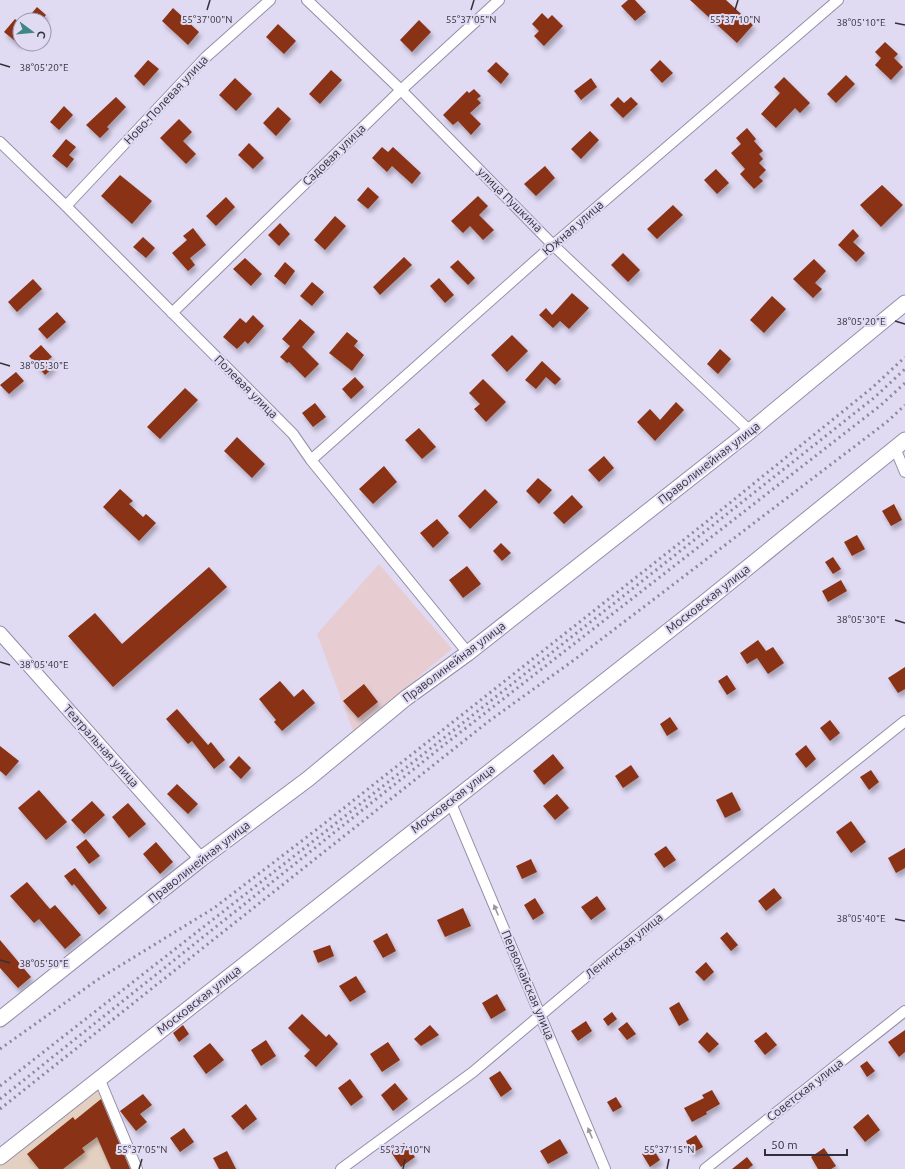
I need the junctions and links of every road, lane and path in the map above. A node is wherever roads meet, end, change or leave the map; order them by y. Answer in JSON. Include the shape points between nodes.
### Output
{"nodes":[{"id":1,"x":270,"y":0,"type":"edge"},
{"id":2,"x":307,"y":0,"type":"edge"},
{"id":3,"x":499,"y":0,"type":"edge"},
{"id":4,"x":838,"y":0,"type":"edge"},
{"id":5,"x":401,"y":90,"type":"junction"},
{"id":6,"x":0,"y":142,"type":"edge"},
{"id":7,"x":66,"y":206,"type":"junction"},
{"id":8,"x":553,"y":245,"type":"junction"},
{"id":9,"x":905,"y":303,"type":"edge"},
{"id":10,"x":172,"y":313,"type":"junction"},
{"id":11,"x":750,"y":431,"type":"junction"},
{"id":12,"x":900,"y":444,"type":"edge"},
{"id":13,"x":311,"y":460,"type":"junction"},
{"id":14,"x":905,"y":472,"type":"edge"},
{"id":15,"x":0,"y":633,"type":"edge"},
{"id":16,"x":468,"y":653,"type":"junction"},
{"id":17,"x":905,"y":721,"type":"edge"},
{"id":18,"x":450,"y":801,"type":"junction"},
{"id":19,"x":201,"y":859,"type":"junction"},
{"id":20,"x":905,"y":1011,"type":"edge"},
{"id":21,"x":540,"y":1014,"type":"junction"},
{"id":22,"x":0,"y":1019,"type":"edge"},
{"id":23,"x":99,"y":1078,"type":"junction"},
{"id":24,"x":0,"y":1157,"type":"edge"},
{"id":25,"x":137,"y":1169,"type":"edge"},
{"id":26,"x":341,"y":1169,"type":"edge"},
{"id":27,"x":605,"y":1169,"type":"edge"},
{"id":28,"x":705,"y":1169,"type":"edge"}],
"edges":[{"from":1,"to":7,"type":"street","name":"Ново-Полевая улица","via":[[206,57]]},
{"from":2,"to":5,"type":"street","name":"улица Пушкина"},
{"from":3,"to":5,"type":"street","name":"Садовая улица"},
{"from":4,"to":8,"type":"street","name":"Южная улица"},
{"from":5,"to":8,"type":"street","name":"улица Пушкина"},
{"from":5,"to":10,"type":"street","name":"Садовая улица"},
{"from":6,"to":7,"type":"street","name":"Полевая улица"},
{"from":7,"to":10,"type":"street","name":"Полевая улица"},
{"from":8,"to":11,"type":"street","name":"улица Пушкина"},
{"from":8,"to":13,"type":"street","name":"Южная улица"},
{"from":9,"to":11,"type":"main road","name":"Праволинейная улица"},
{"from":10,"to":13,"type":"street","name":"Полевая улица","via":[[293,434]]},
{"from":11,"to":16,"type":"main road","name":"Праволинейная улица"},
{"from":12,"to":14,"type":"street"},
{"from":12,"to":18,"type":"main road","name":"Московская улица","via":[[704,603]]},
{"from":13,"to":16,"type":"street","name":"Полевая улица"},
{"from":15,"to":19,"type":"street","name":"Театральная улица"},
{"from":16,"to":19,"type":"main road","name":"Праволинейная улица","via":[[406,698],[308,779]]},
{"from":17,"to":21,"type":"street","name":"Ленинская улица"},
{"from":21,"to":18,"type":"street","name":"Первомайская улица","one_way":true},
{"from":18,"to":23,"type":"main road","name":"Московская улица"},
{"from":19,"to":22,"type":"main road","name":"Праволинейная улица"},
{"from":20,"to":28,"type":"street","name":"Советская улица"},
{"from":21,"to":26,"type":"street","name":"Ленинская улица","via":[[473,1072]]},
{"from":27,"to":21,"type":"street","name":"Первомайская улица","one_way":true},
{"from":23,"to":24,"type":"main road","name":"Московская улица"},
{"from":23,"to":25,"type":"street"}]}
